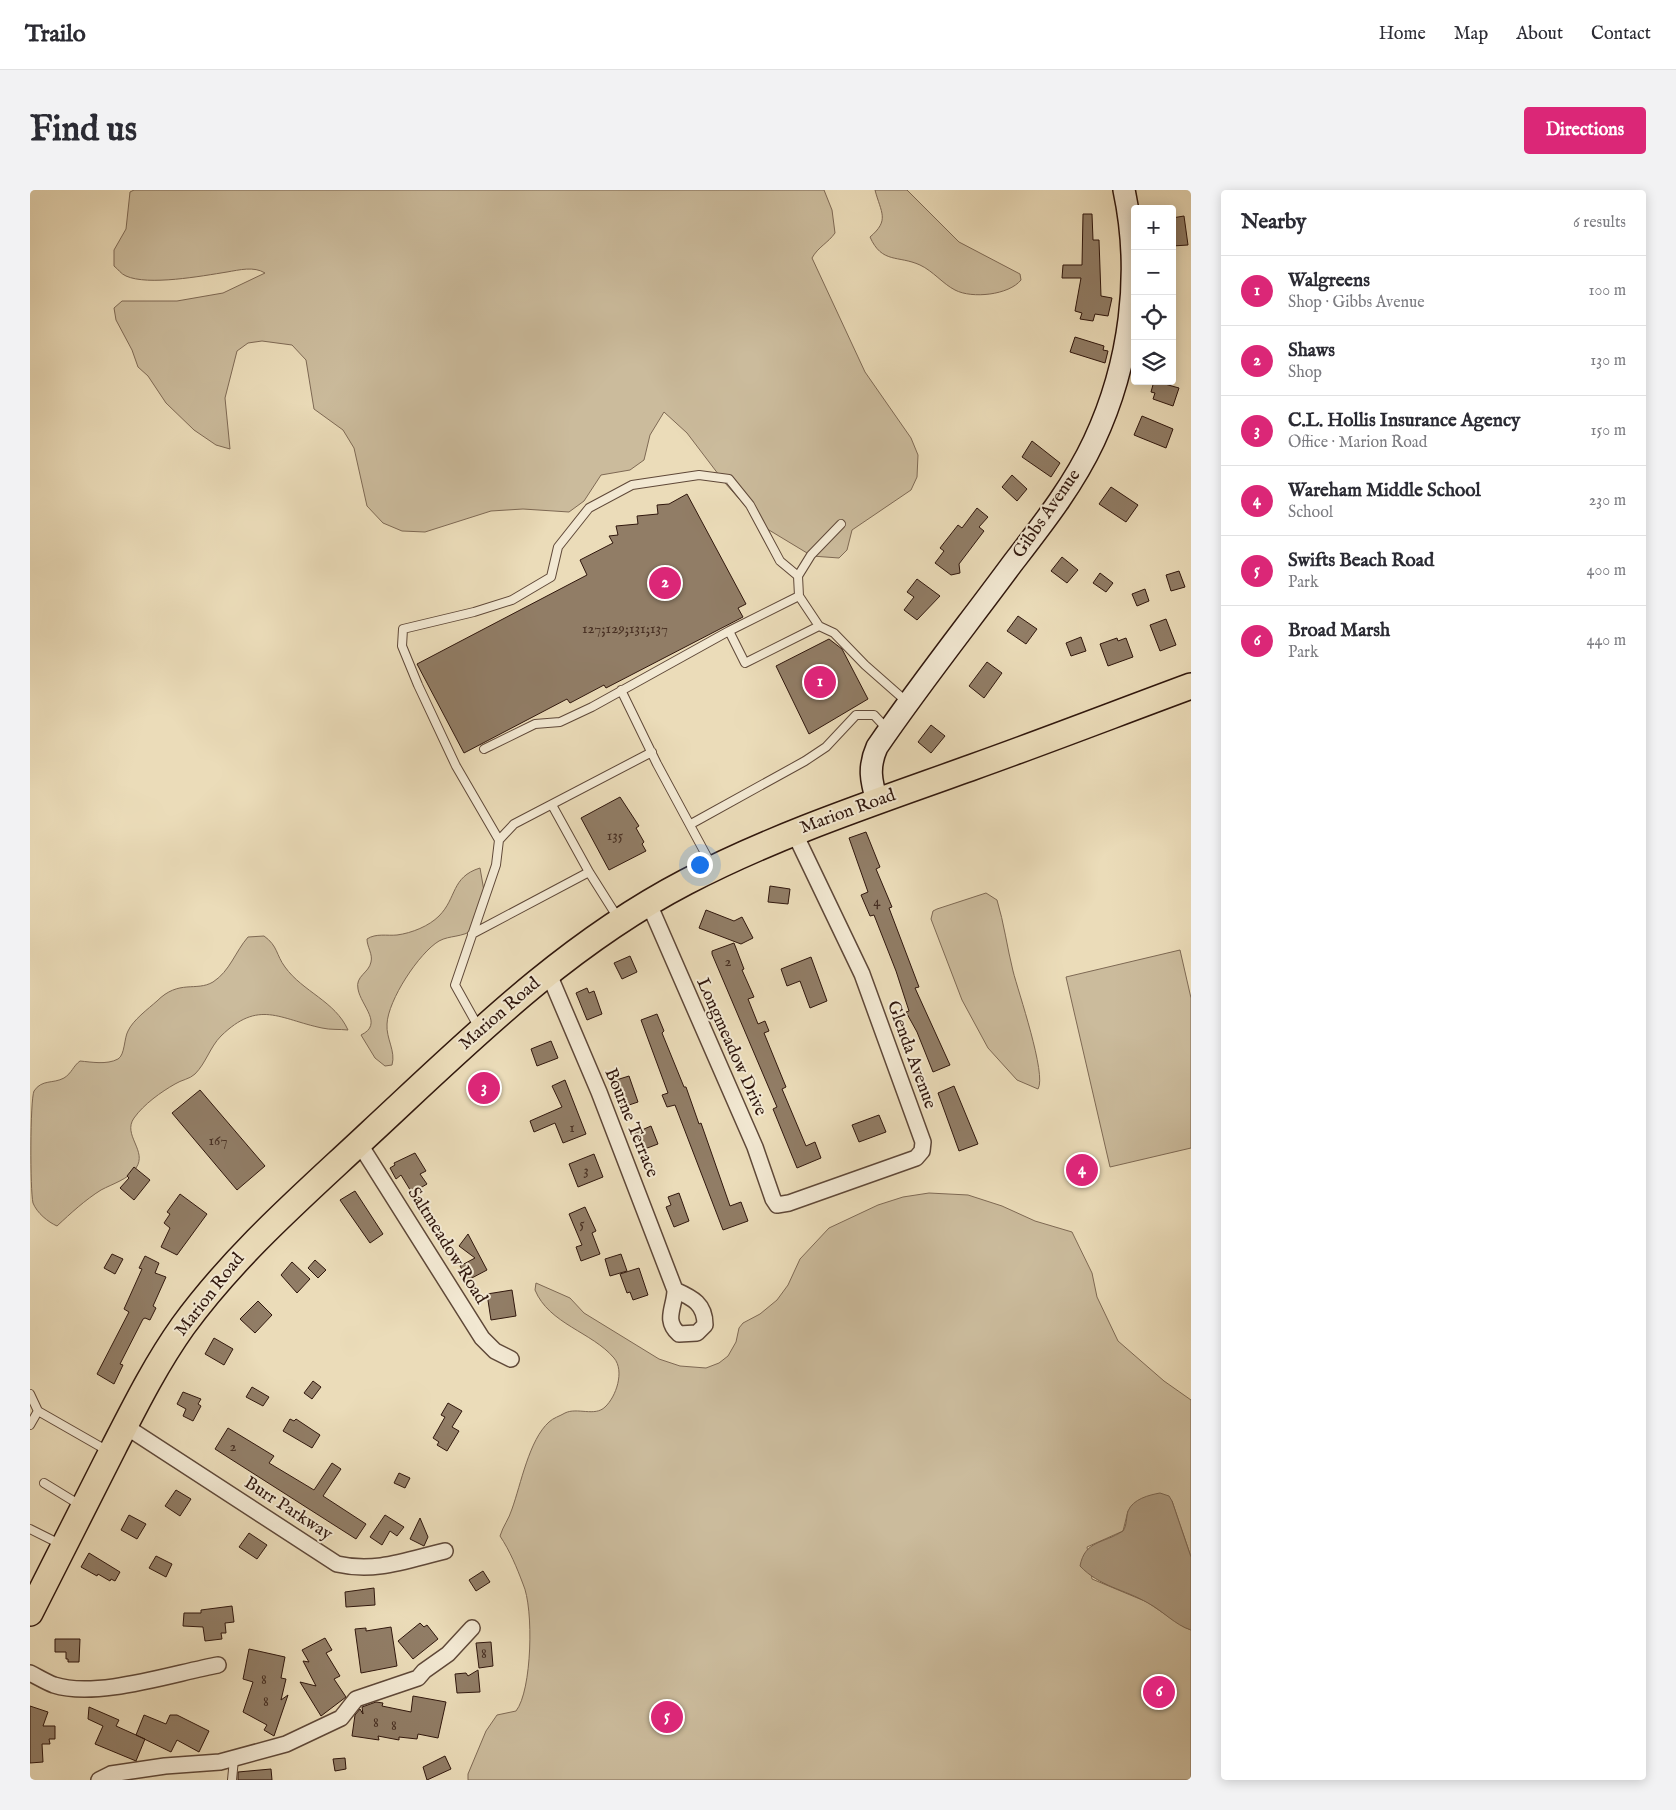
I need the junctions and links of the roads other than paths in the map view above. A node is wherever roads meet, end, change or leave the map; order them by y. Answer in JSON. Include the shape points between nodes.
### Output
{"nodes":[{"id":1,"x":1124,"y":190,"type":"edge"},
{"id":2,"x":842,"y":524,"type":"dead end"},
{"id":3,"x":798,"y":576,"type":"junction"},
{"id":4,"x":799,"y":596,"type":"junction"},
{"id":5,"x":819,"y":626,"type":"junction"},
{"id":6,"x":728,"y":631,"type":"junction"},
{"id":7,"x":1191,"y":686,"type":"edge"},
{"id":8,"x":621,"y":690,"type":"junction"},
{"id":9,"x":908,"y":703,"type":"junction"},
{"id":10,"x":888,"y":730,"type":"junction"},
{"id":11,"x":484,"y":749,"type":"dead end"},
{"id":12,"x":652,"y":752,"type":"junction"},
{"id":13,"x":877,"y":801,"type":"junction"},
{"id":14,"x":552,"y":805,"type":"junction"},
{"id":15,"x":691,"y":824,"type":"junction"},
{"id":16,"x":794,"y":832,"type":"junction"},
{"id":17,"x":499,"y":840,"type":"junction"},
{"id":18,"x":714,"y":869,"type":"junction"},
{"id":19,"x":589,"y":872,"type":"junction"},
{"id":20,"x":649,"y":904,"type":"junction"},
{"id":21,"x":620,"y":922,"type":"junction"},
{"id":22,"x":472,"y":934,"type":"junction"},
{"id":23,"x":548,"y":972,"type":"junction"},
{"id":24,"x":480,"y":1030,"type":"junction"},
{"id":25,"x":359,"y":1144,"type":"junction"},
{"id":26,"x":778,"y":1205,"type":"joint"},
{"id":27,"x":675,"y":1290,"type":"dead end"},
{"id":28,"x":511,"y":1359,"type":"dead end"},
{"id":29,"x":30,"y":1394,"type":"edge"},
{"id":30,"x":38,"y":1411,"type":"junction"},
{"id":31,"x":30,"y":1425,"type":"edge"},
{"id":32,"x":125,"y":1426,"type":"junction"},
{"id":33,"x":112,"y":1453,"type":"junction"},
{"id":34,"x":44,"y":1483,"type":"dead end"},
{"id":35,"x":84,"y":1507,"type":"junction"},
{"id":36,"x":30,"y":1529,"type":"edge"},
{"id":37,"x":64,"y":1546,"type":"junction"},
{"id":38,"x":445,"y":1551,"type":"dead end"},
{"id":39,"x":30,"y":1613,"type":"edge"},
{"id":40,"x":472,"y":1628,"type":"dead end"},
{"id":41,"x":218,"y":1665,"type":"dead end"},
{"id":42,"x":30,"y":1673,"type":"edge"},
{"id":43,"x":234,"y":1759,"type":"junction"},
{"id":44,"x":99,"y":1780,"type":"edge"},
{"id":45,"x":232,"y":1780,"type":"edge"}],
"edges":[{"from":1,"to":9,"type":"main road","name":"Gibbs Avenue","via":[[1131,226],[1131,304],[1122,362],[1094,442],[1064,494]]},
{"from":2,"to":3,"type":"lane","via":[[811,555]]},
{"from":3,"to":4,"type":"lane"},
{"from":3,"to":17,"type":"lane","via":[[780,561],[750,505],[729,479],[699,475],[632,485],[589,508],[558,547],[551,577],[512,600],[404,629],[402,646],[418,685],[456,766]]},
{"from":4,"to":5,"type":"lane"},
{"from":4,"to":6,"type":"lane"},
{"from":5,"to":6,"type":"lane","via":[[745,663]]},
{"from":5,"to":9,"type":"lane","via":[[834,633],[864,665]]},
{"from":6,"to":8,"type":"lane"},
{"from":7,"to":13,"type":"main road","name":"Marion Road"},
{"from":8,"to":11,"type":"lane","via":[[560,722],[535,724]]},
{"from":8,"to":12,"type":"lane"},
{"from":9,"to":10,"type":"main road","name":"Gibbs Avenue"},
{"from":10,"to":13,"type":"main road","name":"Gibbs Avenue","via":[[877,747],[870,768]]},
{"from":10,"to":15,"type":"lane","via":[[874,715],[856,715],[826,747],[805,762]]},
{"from":12,"to":14,"type":"lane"},
{"from":12,"to":15,"type":"lane"},
{"from":13,"to":16,"type":"main road","name":"Marion Road"},
{"from":14,"to":17,"type":"lane","via":[[514,824]]},
{"from":14,"to":19,"type":"lane"},
{"from":15,"to":18,"type":"lane"},
{"from":16,"to":18,"type":"main road","name":"Marion Road"},
{"from":16,"to":26,"type":"street","name":"Glenda Avenue","via":[[862,974],[922,1142],[922,1151],[916,1158]]},
{"from":17,"to":22,"type":"lane","via":[[496,865]]},
{"from":18,"to":20,"type":"main road","name":"Marion Road"},
{"from":19,"to":21,"type":"lane"},
{"from":19,"to":22,"type":"lane"},
{"from":20,"to":21,"type":"main road","name":"Marion Road"},
{"from":20,"to":26,"type":"street","name":"Longmeadow Drive"},
{"from":21,"to":23,"type":"main road","name":"Marion Road"},
{"from":22,"to":24,"type":"lane","via":[[455,985]]},
{"from":23,"to":24,"type":"main road","name":"Marion Road"},
{"from":23,"to":27,"type":"street","name":"Bourne Terrace","via":[[599,1092]]},
{"from":24,"to":25,"type":"main road","name":"Marion Road"},
{"from":25,"to":28,"type":"street","name":"Saltmeadow Road","via":[[482,1338],[495,1351]]},
{"from":25,"to":32,"type":"main road","name":"Marion Road","via":[[248,1247],[212,1288],[182,1329]]},
{"from":29,"to":30,"type":"lane"},
{"from":30,"to":31,"type":"lane"},
{"from":30,"to":33,"type":"lane"},
{"from":32,"to":33,"type":"main road","name":"Marion Road"},
{"from":32,"to":38,"type":"street","name":"Burr Parkway","via":[[337,1564],[358,1569],[378,1567]]},
{"from":33,"to":35,"type":"main road","name":"Marion Road"},
{"from":34,"to":35,"type":"lane"},
{"from":35,"to":37,"type":"main road","name":"Marion Road"},
{"from":36,"to":37,"type":"lane"},
{"from":37,"to":39,"type":"main road","name":"Marion Road"},
{"from":40,"to":43,"type":"street","via":[[448,1654],[418,1678],[356,1699],[340,1718],[286,1744]]},
{"from":41,"to":42,"type":"street","via":[[181,1671],[152,1681],[90,1688],[55,1685]]},
{"from":43,"to":44,"type":"street","via":[[111,1774]]},
{"from":43,"to":45,"type":"lane"}]}
